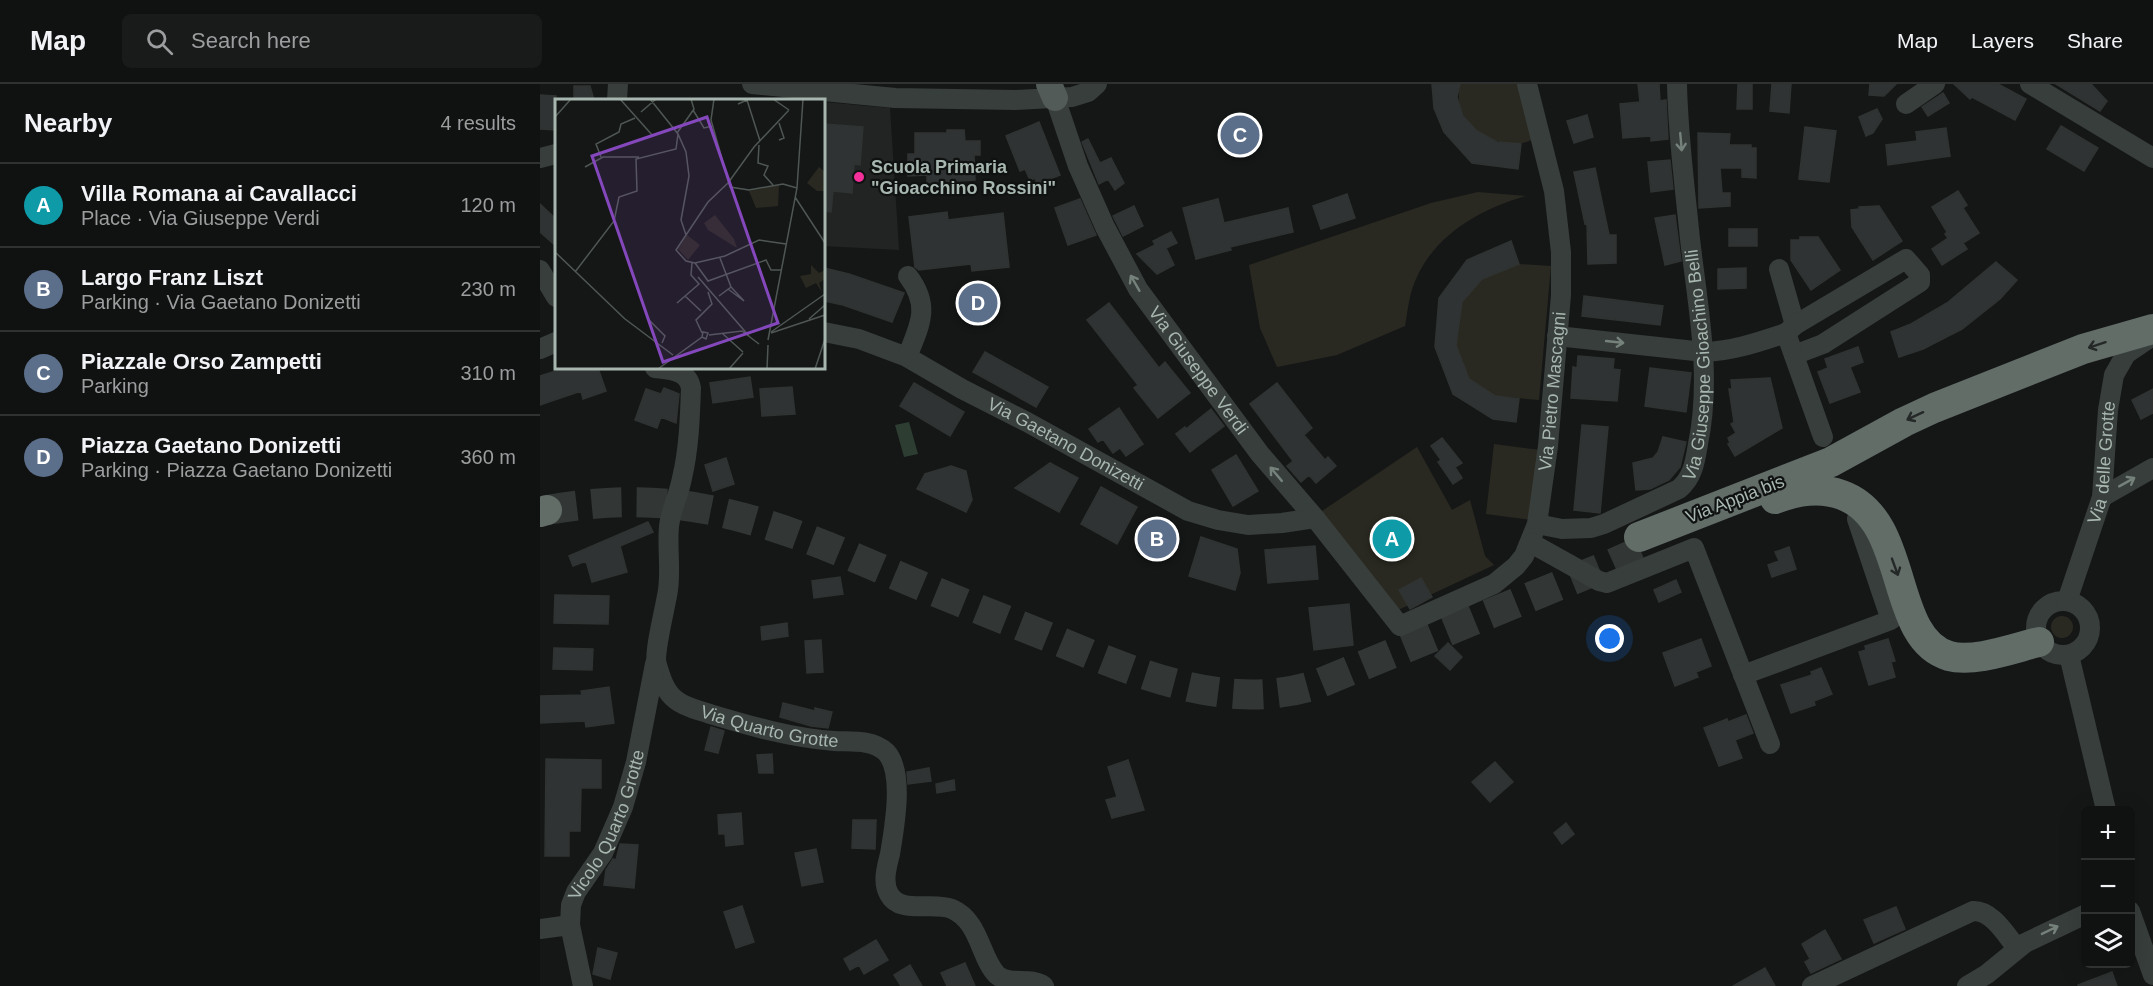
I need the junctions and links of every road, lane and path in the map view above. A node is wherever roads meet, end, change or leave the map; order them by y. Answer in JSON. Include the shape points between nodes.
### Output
{"nodes":[{"id":1,"x":618,"y":84,"type":"edge"},
{"id":2,"x":752,"y":84,"type":"edge"},
{"id":3,"x":1097,"y":84,"type":"edge"},
{"id":4,"x":1527,"y":84,"type":"edge"},
{"id":5,"x":1677,"y":84,"type":"edge"},
{"id":6,"x":1935,"y":84,"type":"edge"},
{"id":7,"x":2030,"y":84,"type":"edge"},
{"id":8,"x":797,"y":87,"type":"edge"},
{"id":9,"x":1052,"y":91,"type":"edge"},
{"id":10,"x":617,"y":99,"type":"edge"},
{"id":11,"x":1906,"y":104,"type":"dead end"},
{"id":12,"x":555,"y":154,"type":"edge"},
{"id":13,"x":540,"y":158,"type":"edge"},
{"id":14,"x":2153,"y":158,"type":"edge"},
{"id":15,"x":1779,"y":269,"type":"dead end"},
{"id":16,"x":540,"y":270,"type":"edge"},
{"id":17,"x":908,"y":276,"type":"dead end"},
{"id":18,"x":555,"y":295,"type":"edge"},
{"id":19,"x":1791,"y":329,"type":"junction"},
{"id":20,"x":2153,"y":329,"type":"edge"},
{"id":21,"x":825,"y":332,"type":"edge"},
{"id":22,"x":1557,"y":336,"type":"junction"},
{"id":23,"x":2153,"y":336,"type":"edge"},
{"id":24,"x":555,"y":342,"type":"edge"},
{"id":25,"x":540,"y":349,"type":"edge"},
{"id":26,"x":1704,"y":352,"type":"junction"},
{"id":27,"x":1794,"y":355,"type":"junction"},
{"id":28,"x":907,"y":357,"type":"junction"},
{"id":29,"x":659,"y":369,"type":"edge"},
{"id":30,"x":1827,"y":450,"type":"junction"},
{"id":31,"x":2153,"y":468,"type":"edge"},
{"id":32,"x":2102,"y":497,"type":"junction"},
{"id":33,"x":1315,"y":518,"type":"junction"},
{"id":34,"x":1857,"y":519,"type":"dead end"},
{"id":35,"x":1534,"y":534,"type":"junction"},
{"id":36,"x":2067,"y":601,"type":"junction"},
{"id":37,"x":1400,"y":626,"type":"joint"},
{"id":38,"x":2040,"y":642,"type":"junction"},
{"id":39,"x":2069,"y":655,"type":"junction"},
{"id":40,"x":655,"y":661,"type":"junction"},
{"id":41,"x":1743,"y":675,"type":"junction"},
{"id":42,"x":1770,"y":744,"type":"dead end"},
{"id":43,"x":2105,"y":806,"type":"edge"},
{"id":44,"x":2131,"y":914,"type":"edge"},
{"id":45,"x":2081,"y":916,"type":"edge"},
{"id":46,"x":570,"y":925,"type":"junction"},
{"id":47,"x":540,"y":929,"type":"edge"},
{"id":48,"x":2017,"y":948,"type":"junction"},
{"id":49,"x":2153,"y":975,"type":"edge"},
{"id":50,"x":583,"y":986,"type":"edge"},
{"id":51,"x":1044,"y":986,"type":"edge"},
{"id":52,"x":1812,"y":986,"type":"edge"},
{"id":53,"x":1967,"y":986,"type":"edge"}],
"edges":[{"from":1,"to":10,"type":"street"},
{"from":2,"to":8,"type":"street"},
{"from":3,"to":9,"type":"street","via":[[1081,95]]},
{"from":4,"to":22,"type":"street","name":"Via Pietro Mascagni","via":[[1555,202],[1561,268]]},
{"from":5,"to":26,"type":"street","name":"Via Giuseppe Gioachino Belli","one_way":true},
{"from":6,"to":11,"type":"street"},
{"from":7,"to":14,"type":"street"},
{"from":8,"to":9,"type":"street","via":[[895,98]]},
{"from":33,"to":9,"type":"street","name":"Via Giuseppe Verdi","one_way":true,"via":[[1260,454],[1138,289],[1078,165]]},
{"from":12,"to":13,"type":"street"},
{"from":15,"to":19,"type":"street"},
{"from":16,"to":18,"type":"street"},
{"from":17,"to":28,"type":"street","via":[[920,293],[922,306]]},
{"from":19,"to":26,"type":"street","via":[[1748,346]]},
{"from":19,"to":27,"type":"street"},
{"from":19,"to":27,"type":"street","via":[[1906,259],[1920,275],[1920,282],[1823,344]]},
{"from":20,"to":30,"type":"highway","name":"Via Appia bis","one_way":true,"via":[[2083,349]]},
{"from":21,"to":28,"type":"street","name":"Via Gaetano Donizetti","via":[[859,339]]},
{"from":22,"to":26,"type":"street","one_way":true},
{"from":22,"to":35,"type":"street","name":"Via Pietro Mascagni","via":[[1548,446]]},
{"from":23,"to":32,"type":"street","name":"Via delle Grotte","via":[[2126,354],[2114,375]]},
{"from":24,"to":25,"type":"street"},
{"from":26,"to":35,"type":"street","name":"Via Giuseppe Gioachino Belli","via":[[1700,433],[1693,470],[1683,485],[1598,526]]},
{"from":27,"to":30,"type":"street"},
{"from":28,"to":33,"type":"street","name":"Via Gaetano Donizetti","via":[[1188,511],[1242,525]]},
{"from":29,"to":40,"type":"street","via":[[684,375],[691,388],[685,462],[669,527],[669,581]]},
{"from":30,"to":38,"type":"highway","name":"Via Appia bis","one_way":true,"via":[[1641,543],[1793,492],[1831,492],[1854,500],[1877,525],[1917,629],[1928,644],[1955,657],[1968,657]]},
{"from":32,"to":31,"type":"street","one_way":true},
{"from":32,"to":36,"type":"street","name":"Via delle Grotte"},
{"from":33,"to":37,"type":"street","name":"Via Giuseppe Verdi"},
{"from":34,"to":41,"type":"street","via":[[1891,620]]},
{"from":35,"to":37,"type":"street","name":"Via Pietro Mascagni","via":[[1516,566],[1494,584]]},
{"from":35,"to":41,"type":"street","via":[[1607,583],[1694,548]]},
{"from":36,"to":38,"type":"street","via":[[2058,601],[2042,610],[2036,627]]},
{"from":36,"to":39,"type":"street","via":[[2083,610],[2090,627],[2084,645]]},
{"from":38,"to":39,"type":"street","via":[[2052,653]]},
{"from":39,"to":43,"type":"street"},
{"from":40,"to":46,"type":"street","name":"Vicolo Quarto Grotte","via":[[626,799],[603,853],[574,896]]},
{"from":40,"to":51,"type":"street","name":"Via Quarto Grotte","via":[[672,696],[692,708],[779,732],[867,743],[883,750],[893,764],[896,787],[886,875],[890,896],[905,905],[941,906],[956,911],[977,935],[997,975],[1010,982],[1033,981]]},
{"from":41,"to":42,"type":"street"},
{"from":44,"to":49,"type":"street"},
{"from":48,"to":45,"type":"street","one_way":true},
{"from":46,"to":47,"type":"street"},
{"from":46,"to":50,"type":"street","name":"Vicolo Quarto Grotte"},
{"from":48,"to":52,"type":"street","via":[[1988,915],[1973,911]]},
{"from":48,"to":53,"type":"street","via":[[1992,971]]}]}
